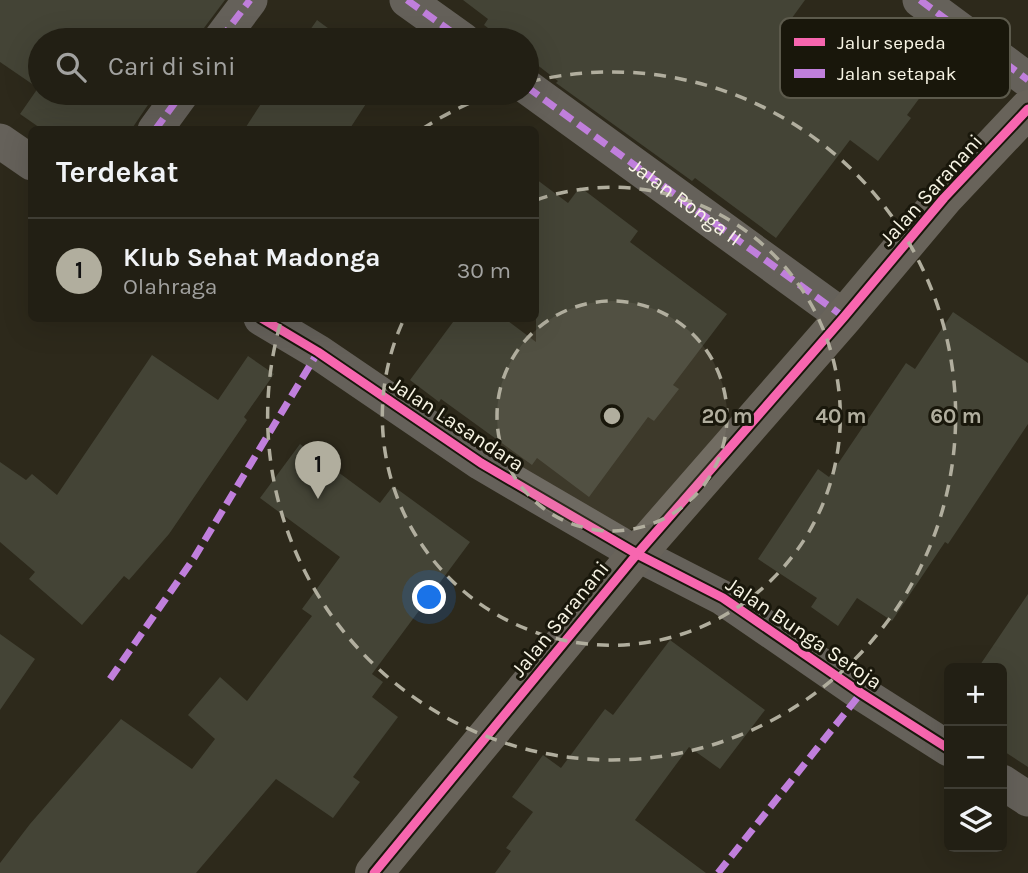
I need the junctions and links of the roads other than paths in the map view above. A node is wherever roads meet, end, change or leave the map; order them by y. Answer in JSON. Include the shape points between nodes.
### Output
{"nodes":[{"id":1,"x":250,"y":0,"type":"edge"},
{"id":2,"x":407,"y":0,"type":"edge"},
{"id":3,"x":920,"y":0,"type":"edge"},
{"id":4,"x":944,"y":18,"type":"edge"},
{"id":5,"x":229,"y":28,"type":"edge"},
{"id":6,"x":446,"y":28,"type":"edge"},
{"id":7,"x":1010,"y":67,"type":"edge"},
{"id":8,"x":1028,"y":80,"type":"edge"},
{"id":9,"x":539,"y":96,"type":"edge"},
{"id":10,"x":173,"y":105,"type":"edge"},
{"id":11,"x":1028,"y":109,"type":"edge"},
{"id":12,"x":158,"y":126,"type":"edge"},
{"id":13,"x":0,"y":141,"type":"edge"},
{"id":14,"x":28,"y":160,"type":"edge"},
{"id":15,"x":844,"y":317,"type":"junction"},
{"id":16,"x":268,"y":322,"type":"edge"},
{"id":17,"x":636,"y":554,"type":"junction"},
{"id":18,"x":944,"y":746,"type":"edge"},
{"id":19,"x":1007,"y":785,"type":"edge"},
{"id":20,"x":1028,"y":799,"type":"edge"},
{"id":21,"x":374,"y":873,"type":"edge"}],
"edges":[{"from":1,"to":5,"type":"street"},
{"from":2,"to":6,"type":"street"},
{"from":3,"to":4,"type":"street"},
{"from":7,"to":8,"type":"street"},
{"from":9,"to":15,"type":"street","name":"Jalan Ronga II"},
{"from":10,"to":12,"type":"street"},
{"from":11,"to":15,"type":"street","name":"Jalan Saranani","via":[[944,198]]},
{"from":13,"to":14,"type":"street"},
{"from":15,"to":17,"type":"street","name":"Jalan Saranani"},
{"from":16,"to":17,"type":"street","name":"Jalan Lasandara","via":[[481,463]]},
{"from":17,"to":18,"type":"street","name":"Jalan Bunga Seroja","via":[[723,598]]},
{"from":17,"to":21,"type":"street","name":"Jalan Saranani"},
{"from":19,"to":20,"type":"street"}]}
